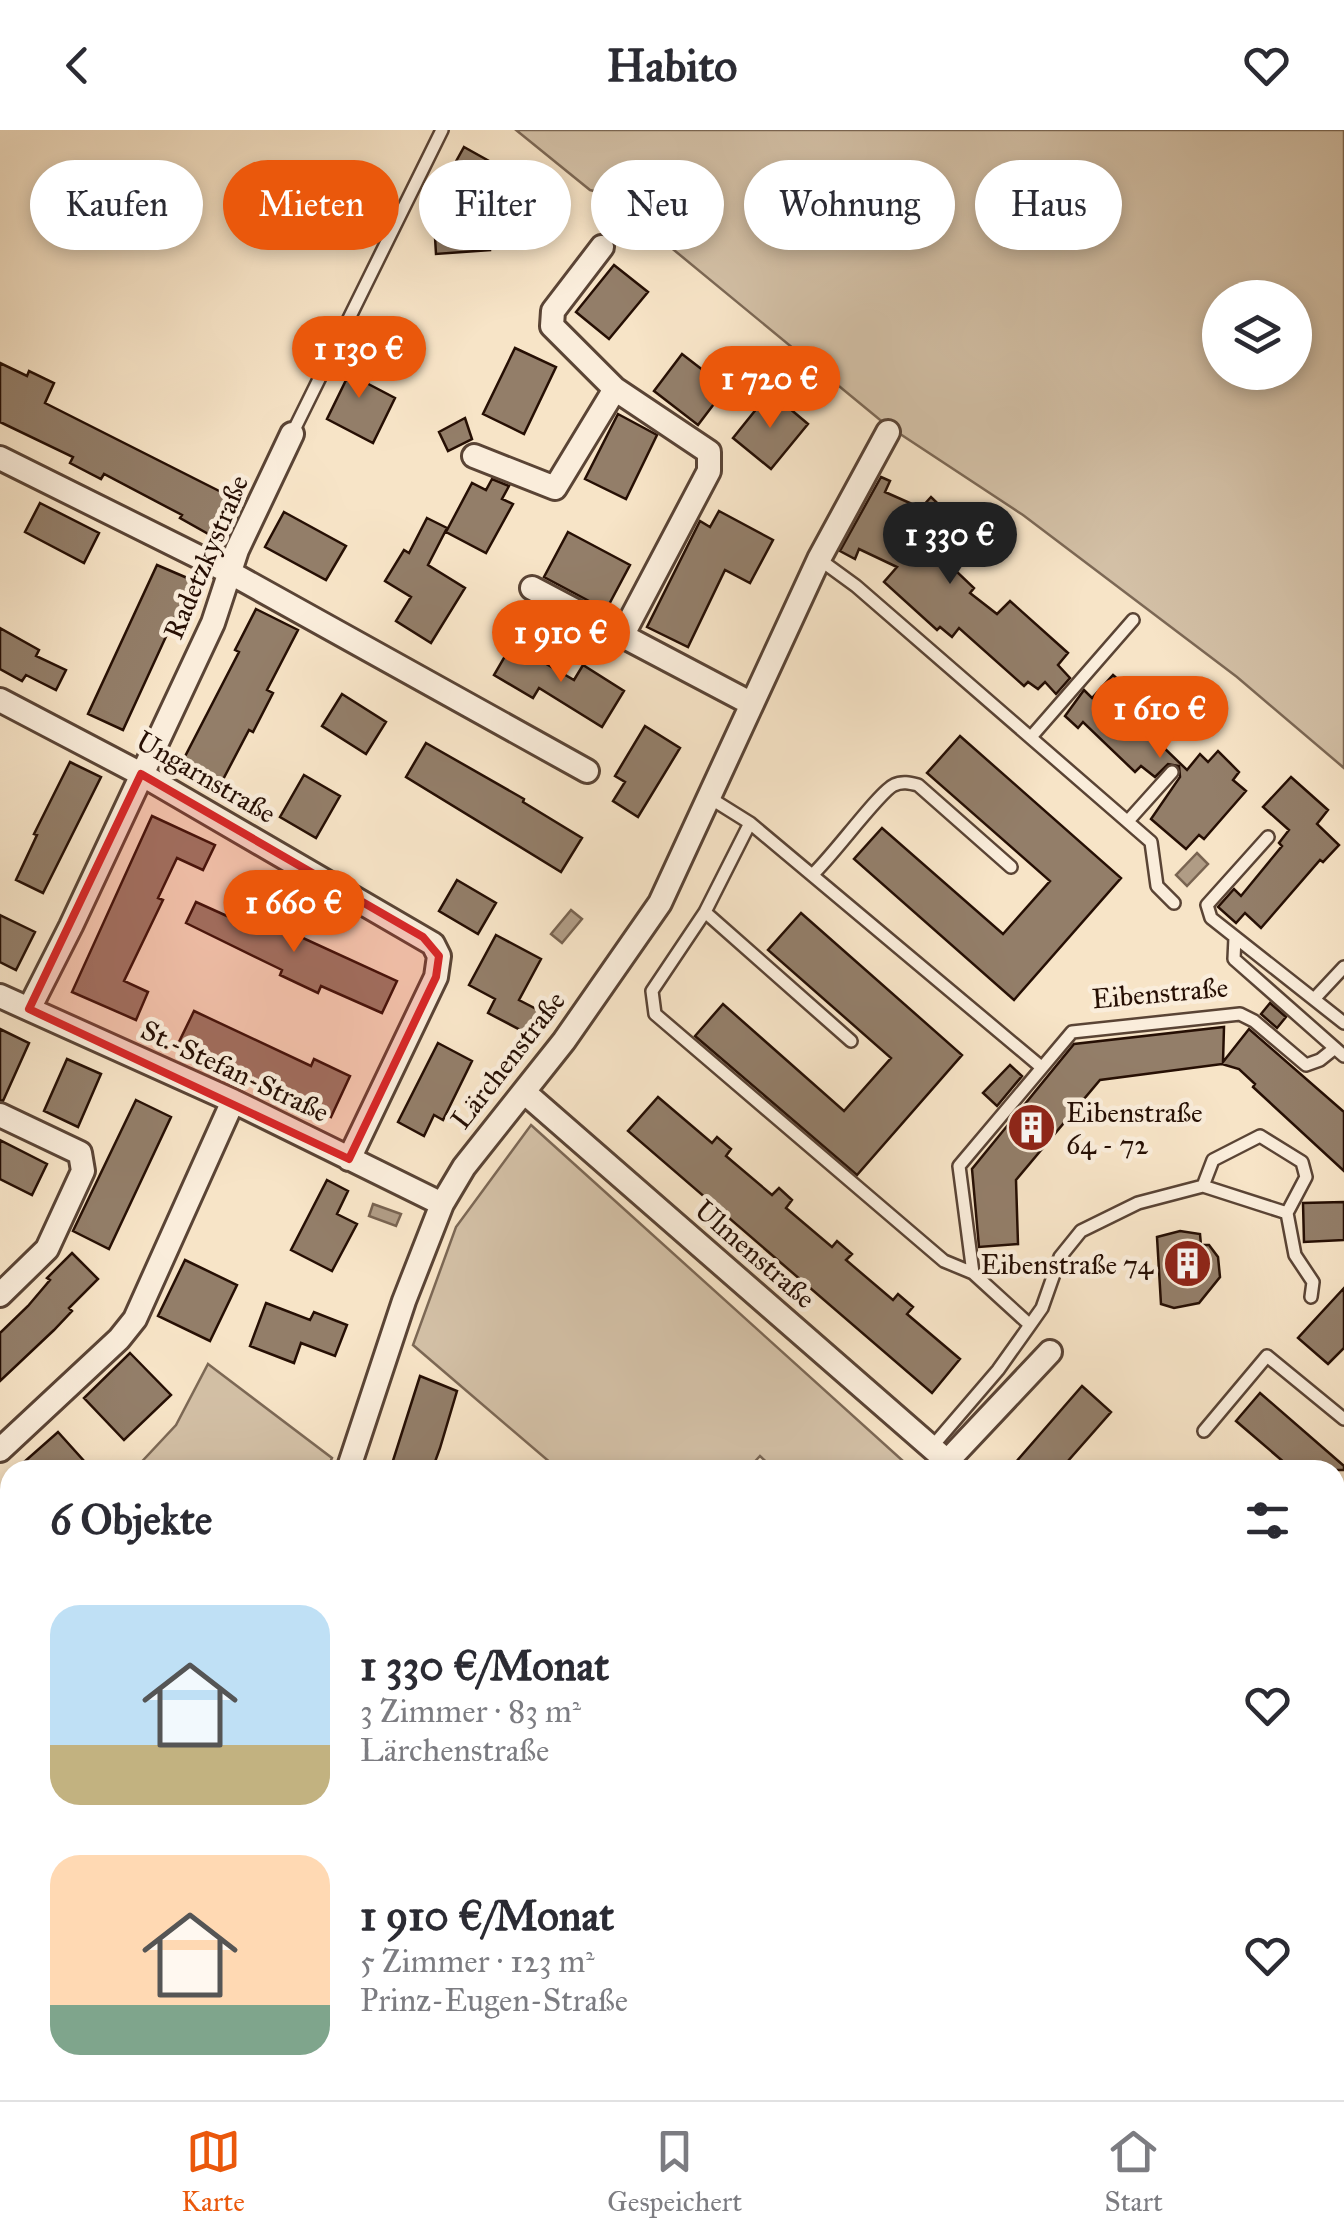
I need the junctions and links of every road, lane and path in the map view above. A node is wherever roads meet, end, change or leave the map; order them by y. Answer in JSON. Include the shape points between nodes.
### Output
{"nodes":[{"id":1,"x":442,"y":130,"type":"edge"},
{"id":2,"x":599,"y":250,"type":"edge"},
{"id":3,"x":615,"y":389,"type":"junction"},
{"id":4,"x":888,"y":432,"type":"dead end"},
{"id":5,"x":292,"y":434,"type":"joint"},
{"id":6,"x":474,"y":456,"type":"dead end"},
{"id":7,"x":0,"y":458,"type":"edge"},
{"id":8,"x":819,"y":559,"type":"junction"},
{"id":9,"x":229,"y":572,"type":"junction"},
{"id":10,"x":532,"y":588,"type":"dead end"},
{"id":11,"x":1133,"y":620,"type":"dead end"},
{"id":12,"x":622,"y":636,"type":"junction"},
{"id":13,"x":0,"y":700,"type":"edge"},
{"id":14,"x":752,"y":704,"type":"junction"},
{"id":15,"x":1031,"y":738,"type":"junction"},
{"id":16,"x":587,"y":771,"type":"dead end"},
{"id":17,"x":1172,"y":772,"type":"dead end"},
{"id":18,"x":142,"y":774,"type":"junction"},
{"id":19,"x":710,"y":798,"type":"junction"},
{"id":20,"x":1128,"y":821,"type":"junction"},
{"id":21,"x":750,"y":822,"type":"junction"},
{"id":22,"x":1268,"y":837,"type":"dead end"},
{"id":23,"x":1010,"y":867,"type":"dead end"},
{"id":24,"x":813,"y":874,"type":"junction"},
{"id":25,"x":1174,"y":903,"type":"dead end"},
{"id":26,"x":705,"y":912,"type":"junction"},
{"id":27,"x":1234,"y":936,"type":"junction"},
{"id":28,"x":1344,"y":967,"type":"edge"},
{"id":29,"x":0,"y":996,"type":"edge"},
{"id":30,"x":1314,"y":998,"type":"junction"},
{"id":31,"x":29,"y":1009,"type":"junction"},
{"id":32,"x":1344,"y":1023,"type":"edge"},
{"id":33,"x":851,"y":1041,"type":"dead end"},
{"id":34,"x":1339,"y":1052,"type":"edge"},
{"id":35,"x":1040,"y":1066,"type":"junction"},
{"id":36,"x":524,"y":1092,"type":"junction"},
{"id":37,"x":233,"y":1101,"type":"junction"},
{"id":38,"x":0,"y":1115,"type":"edge"},
{"id":39,"x":348,"y":1159,"type":"junction"},
{"id":40,"x":1202,"y":1186,"type":"junction"},
{"id":41,"x":442,"y":1204,"type":"junction"},
{"id":42,"x":1287,"y":1213,"type":"junction"},
{"id":43,"x":973,"y":1273,"type":"junction"},
{"id":44,"x":0,"y":1295,"type":"edge"},
{"id":45,"x":1310,"y":1297,"type":"dead end"},
{"id":46,"x":1030,"y":1324,"type":"junction"},
{"id":47,"x":1050,"y":1352,"type":"dead end"},
{"id":48,"x":1344,"y":1419,"type":"edge"},
{"id":49,"x":1204,"y":1431,"type":"dead end"},
{"id":50,"x":0,"y":1450,"type":"edge"},
{"id":51,"x":351,"y":1460,"type":"edge"},
{"id":52,"x":939,"y":1460,"type":"edge"}],
"edges":[{"from":1,"to":5,"type":"lane","name":"Radetzkystraße"},
{"from":2,"to":3,"type":"street","via":[[553,311],[552,326]]},
{"from":3,"to":6,"type":"street","via":[[555,488]]},
{"from":3,"to":12,"type":"street","via":[[710,452],[709,471]]},
{"from":4,"to":8,"type":"street","name":"Lärchenstraße"},
{"from":5,"to":9,"type":"street","name":"Radetzkystraße"},
{"from":7,"to":9,"type":"street"},
{"from":8,"to":14,"type":"street","name":"Lärchenstraße"},
{"from":8,"to":15,"type":"lane"},
{"from":9,"to":16,"type":"street"},
{"from":9,"to":18,"type":"street","name":"Radetzkystraße","via":[[213,623]]},
{"from":10,"to":12,"type":"street"},
{"from":11,"to":15,"type":"lane"},
{"from":12,"to":14,"type":"street"},
{"from":13,"to":18,"type":"street","name":"Ungarnstraße"},
{"from":14,"to":19,"type":"street","name":"Lärchenstraße"},
{"from":15,"to":20,"type":"lane"},
{"from":17,"to":20,"type":"lane"},
{"from":18,"to":31,"type":"street","name":"Radetzkystraße"},
{"from":18,"to":39,"type":"street","name":"Ungarnstraße","via":[[433,944],[436,978]]},
{"from":19,"to":21,"type":"lane"},
{"from":19,"to":36,"type":"street","name":"Lärchenstraße","via":[[660,903]]},
{"from":20,"to":25,"type":"lane","via":[[1151,842],[1157,886]]},
{"from":21,"to":24,"type":"lane"},
{"from":21,"to":26,"type":"lane"},
{"from":22,"to":27,"type":"lane","via":[[1207,906],[1211,918]]},
{"from":23,"to":24,"type":"lane","via":[[906,782],[888,788]]},
{"from":24,"to":35,"type":"lane"},
{"from":26,"to":33,"type":"lane"},
{"from":26,"to":43,"type":"lane","via":[[652,991],[656,1014],[944,1261]]},
{"from":27,"to":30,"type":"lane"},
{"from":27,"to":34,"type":"lane","via":[[1234,959]]},
{"from":28,"to":30,"type":"lane"},
{"from":29,"to":31,"type":"street","name":"St.-Stefan-Straße"},
{"from":30,"to":32,"type":"lane"},
{"from":31,"to":37,"type":"street","name":"St.-Stefan-Straße"},
{"from":34,"to":35,"type":"lane","name":"Eibenstraße","via":[[1306,1065],[1240,1014],[1072,1032]]},
{"from":35,"to":43,"type":"lane","name":"Eibenstraße","via":[[959,1166]]},
{"from":36,"to":41,"type":"street","name":"Lärchenstraße"},
{"from":36,"to":52,"type":"street","name":"Ulmenstraße"},
{"from":37,"to":39,"type":"street","name":"St.-Stefan-Straße"},
{"from":37,"to":50,"type":"street","via":[[134,1319]]},
{"from":38,"to":44,"type":"street","via":[[80,1152],[84,1171],[47,1250]]},
{"from":39,"to":41,"type":"street","name":"St.-Stefan-Straße"},
{"from":40,"to":42,"type":"lane"},
{"from":40,"to":42,"type":"lane","via":[[1213,1160],[1260,1136],[1302,1162],[1306,1178]]},
{"from":40,"to":46,"type":"lane","via":[[1138,1203],[1081,1232],[1060,1257]]},
{"from":41,"to":51,"type":"street","name":"Lärchenstraße"},
{"from":42,"to":45,"type":"lane","via":[[1295,1255],[1313,1282]]},
{"from":43,"to":46,"type":"lane"},
{"from":46,"to":52,"type":"lane"},
{"from":47,"to":52,"type":"street"},
{"from":48,"to":49,"type":"lane","via":[[1268,1356]]}]}
